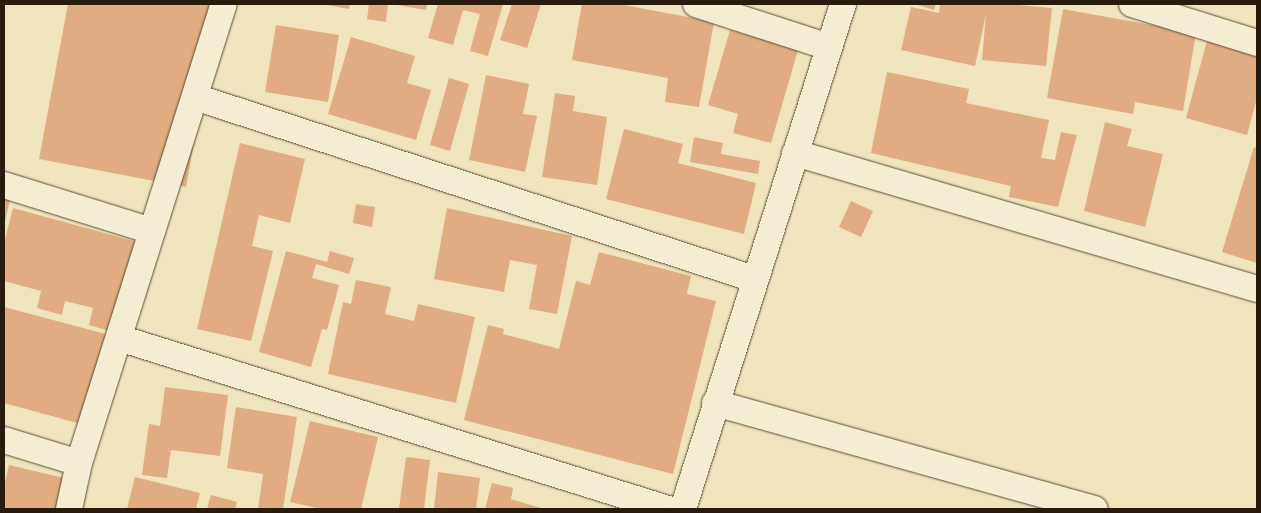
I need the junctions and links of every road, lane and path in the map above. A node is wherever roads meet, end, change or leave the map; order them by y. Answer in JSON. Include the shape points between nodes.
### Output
{"nodes":[{"id":1,"x":224,"y":4,"type":"edge"},
{"id":2,"x":696,"y":4,"type":"edge"},
{"id":3,"x":842,"y":4,"type":"edge"},
{"id":4,"x":1132,"y":4,"type":"edge"},
{"id":5,"x":1257,"y":43,"type":"edge"},
{"id":6,"x":829,"y":47,"type":"junction"},
{"id":7,"x":195,"y":97,"type":"junction"},
{"id":8,"x":795,"y":153,"type":"junction"},
{"id":9,"x":4,"y":185,"type":"edge"},
{"id":10,"x":152,"y":232,"type":"junction"},
{"id":11,"x":754,"y":280,"type":"junction"},
{"id":12,"x":1257,"y":289,"type":"edge"},
{"id":13,"x":119,"y":338,"type":"junction"},
{"id":14,"x":715,"y":403,"type":"junction"},
{"id":15,"x":4,"y":440,"type":"edge"},
{"id":16,"x":79,"y":462,"type":"junction"},
{"id":17,"x":69,"y":509,"type":"edge"},
{"id":18,"x":668,"y":509,"type":"edge"},
{"id":19,"x":683,"y":509,"type":"edge"},
{"id":20,"x":1094,"y":509,"type":"edge"}],
"edges":[{"from":1,"to":7,"type":"street"},
{"from":2,"to":6,"type":"street"},
{"from":3,"to":6,"type":"street"},
{"from":4,"to":5,"type":"street"},
{"from":6,"to":8,"type":"street"},
{"from":7,"to":10,"type":"street"},
{"from":7,"to":11,"type":"street"},
{"from":8,"to":11,"type":"street"},
{"from":8,"to":12,"type":"street"},
{"from":9,"to":10,"type":"street"},
{"from":10,"to":13,"type":"street"},
{"from":11,"to":14,"type":"street"},
{"from":13,"to":16,"type":"street"},
{"from":13,"to":18,"type":"street"},
{"from":14,"to":19,"type":"street"},
{"from":14,"to":20,"type":"street"},
{"from":15,"to":16,"type":"street"},
{"from":16,"to":17,"type":"street"}]}
